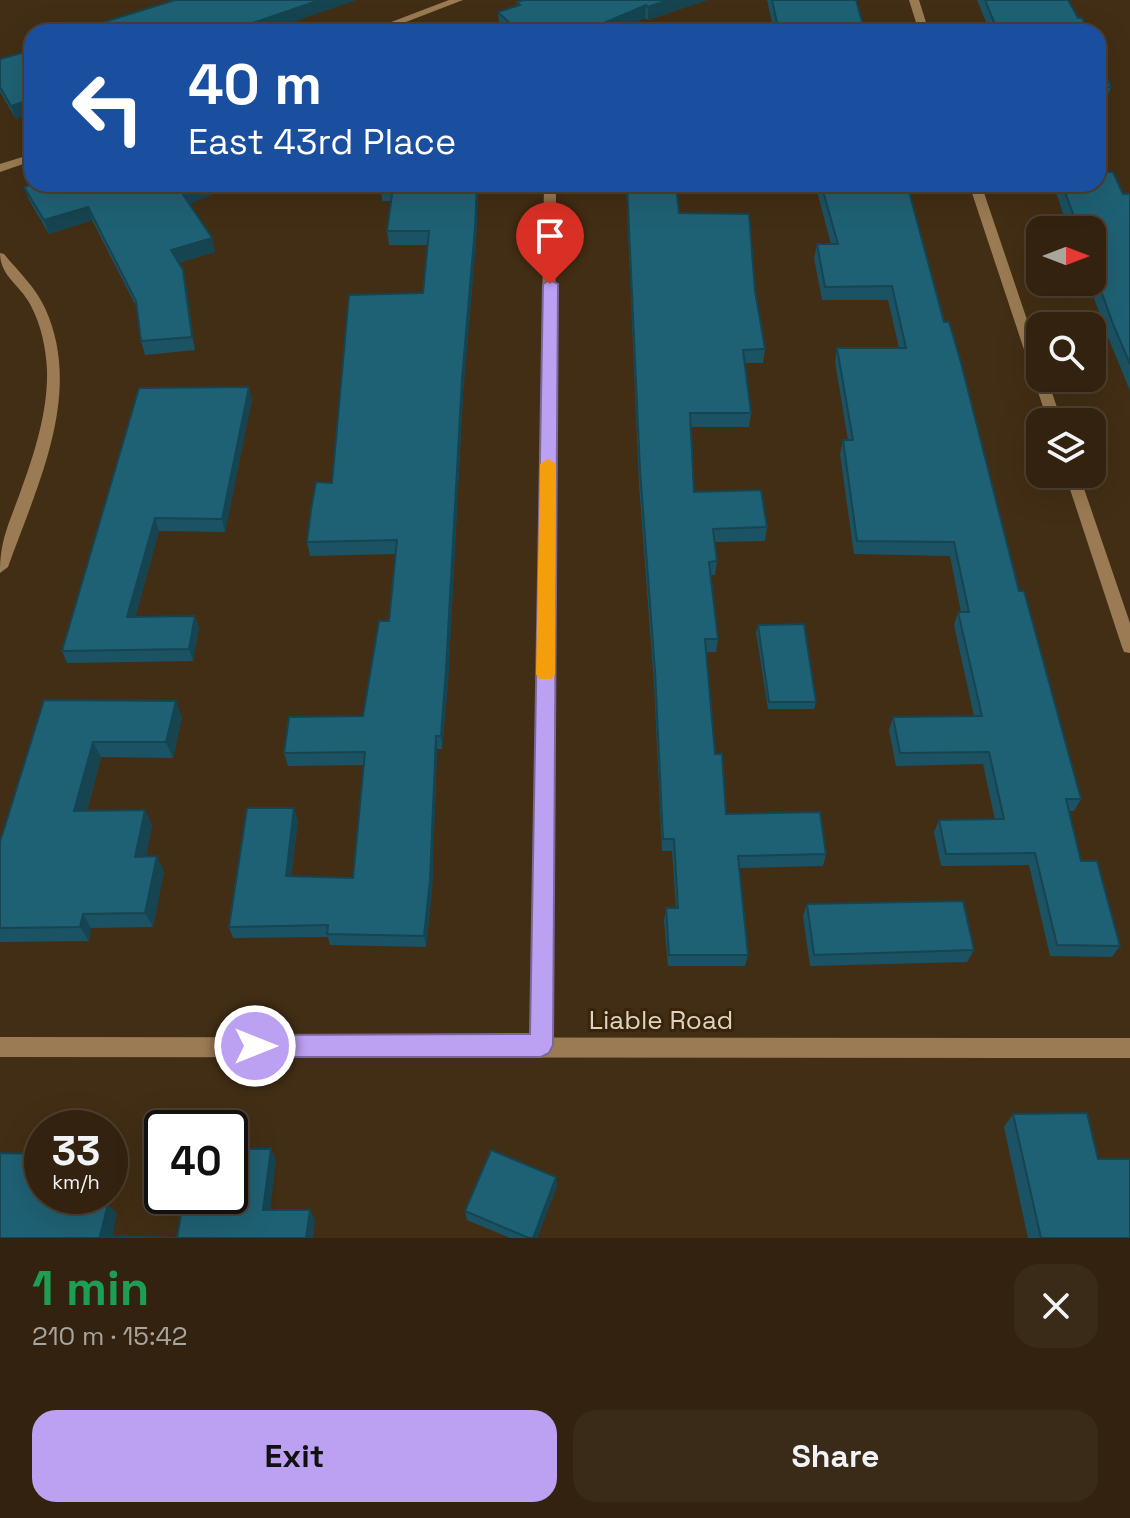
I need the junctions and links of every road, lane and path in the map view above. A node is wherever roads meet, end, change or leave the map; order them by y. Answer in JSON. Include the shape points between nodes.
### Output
{"nodes":[{"id":1,"x":458,"y":0,"type":"edge"},
{"id":2,"x":914,"y":0,"type":"edge"},
{"id":3,"x":397,"y":22,"type":"junction"},
{"id":4,"x":392,"y":24,"type":"edge"},
{"id":5,"x":399,"y":24,"type":"edge"},
{"id":6,"x":922,"y":24,"type":"edge"},
{"id":7,"x":24,"y":160,"type":"edge"},
{"id":8,"x":0,"y":168,"type":"edge"},
{"id":9,"x":550,"y":192,"type":"edge"},
{"id":10,"x":978,"y":192,"type":"edge"},
{"id":11,"x":0,"y":257,"type":"edge"},
{"id":12,"x":1026,"y":336,"type":"edge"},
{"id":13,"x":1077,"y":488,"type":"edge"},
{"id":14,"x":0,"y":567,"type":"edge"},
{"id":15,"x":1130,"y":647,"type":"edge"},
{"id":16,"x":541,"y":1045,"type":"junction"},
{"id":17,"x":0,"y":1047,"type":"edge"},
{"id":18,"x":1130,"y":1048,"type":"edge"}],
"edges":[{"from":1,"to":3,"type":"street"},
{"from":2,"to":6,"type":"street"},
{"from":3,"to":4,"type":"street"},
{"from":3,"to":5,"type":"street"},
{"from":7,"to":8,"type":"street"},
{"from":9,"to":16,"type":"street"},
{"from":10,"to":12,"type":"street"},
{"from":11,"to":14,"type":"street","via":[[38,306],[54,359],[52,415]]},
{"from":13,"to":15,"type":"street"},
{"from":16,"to":17,"type":"street","name":"Liable Road"},
{"from":16,"to":18,"type":"street","name":"Liable Road"}]}
